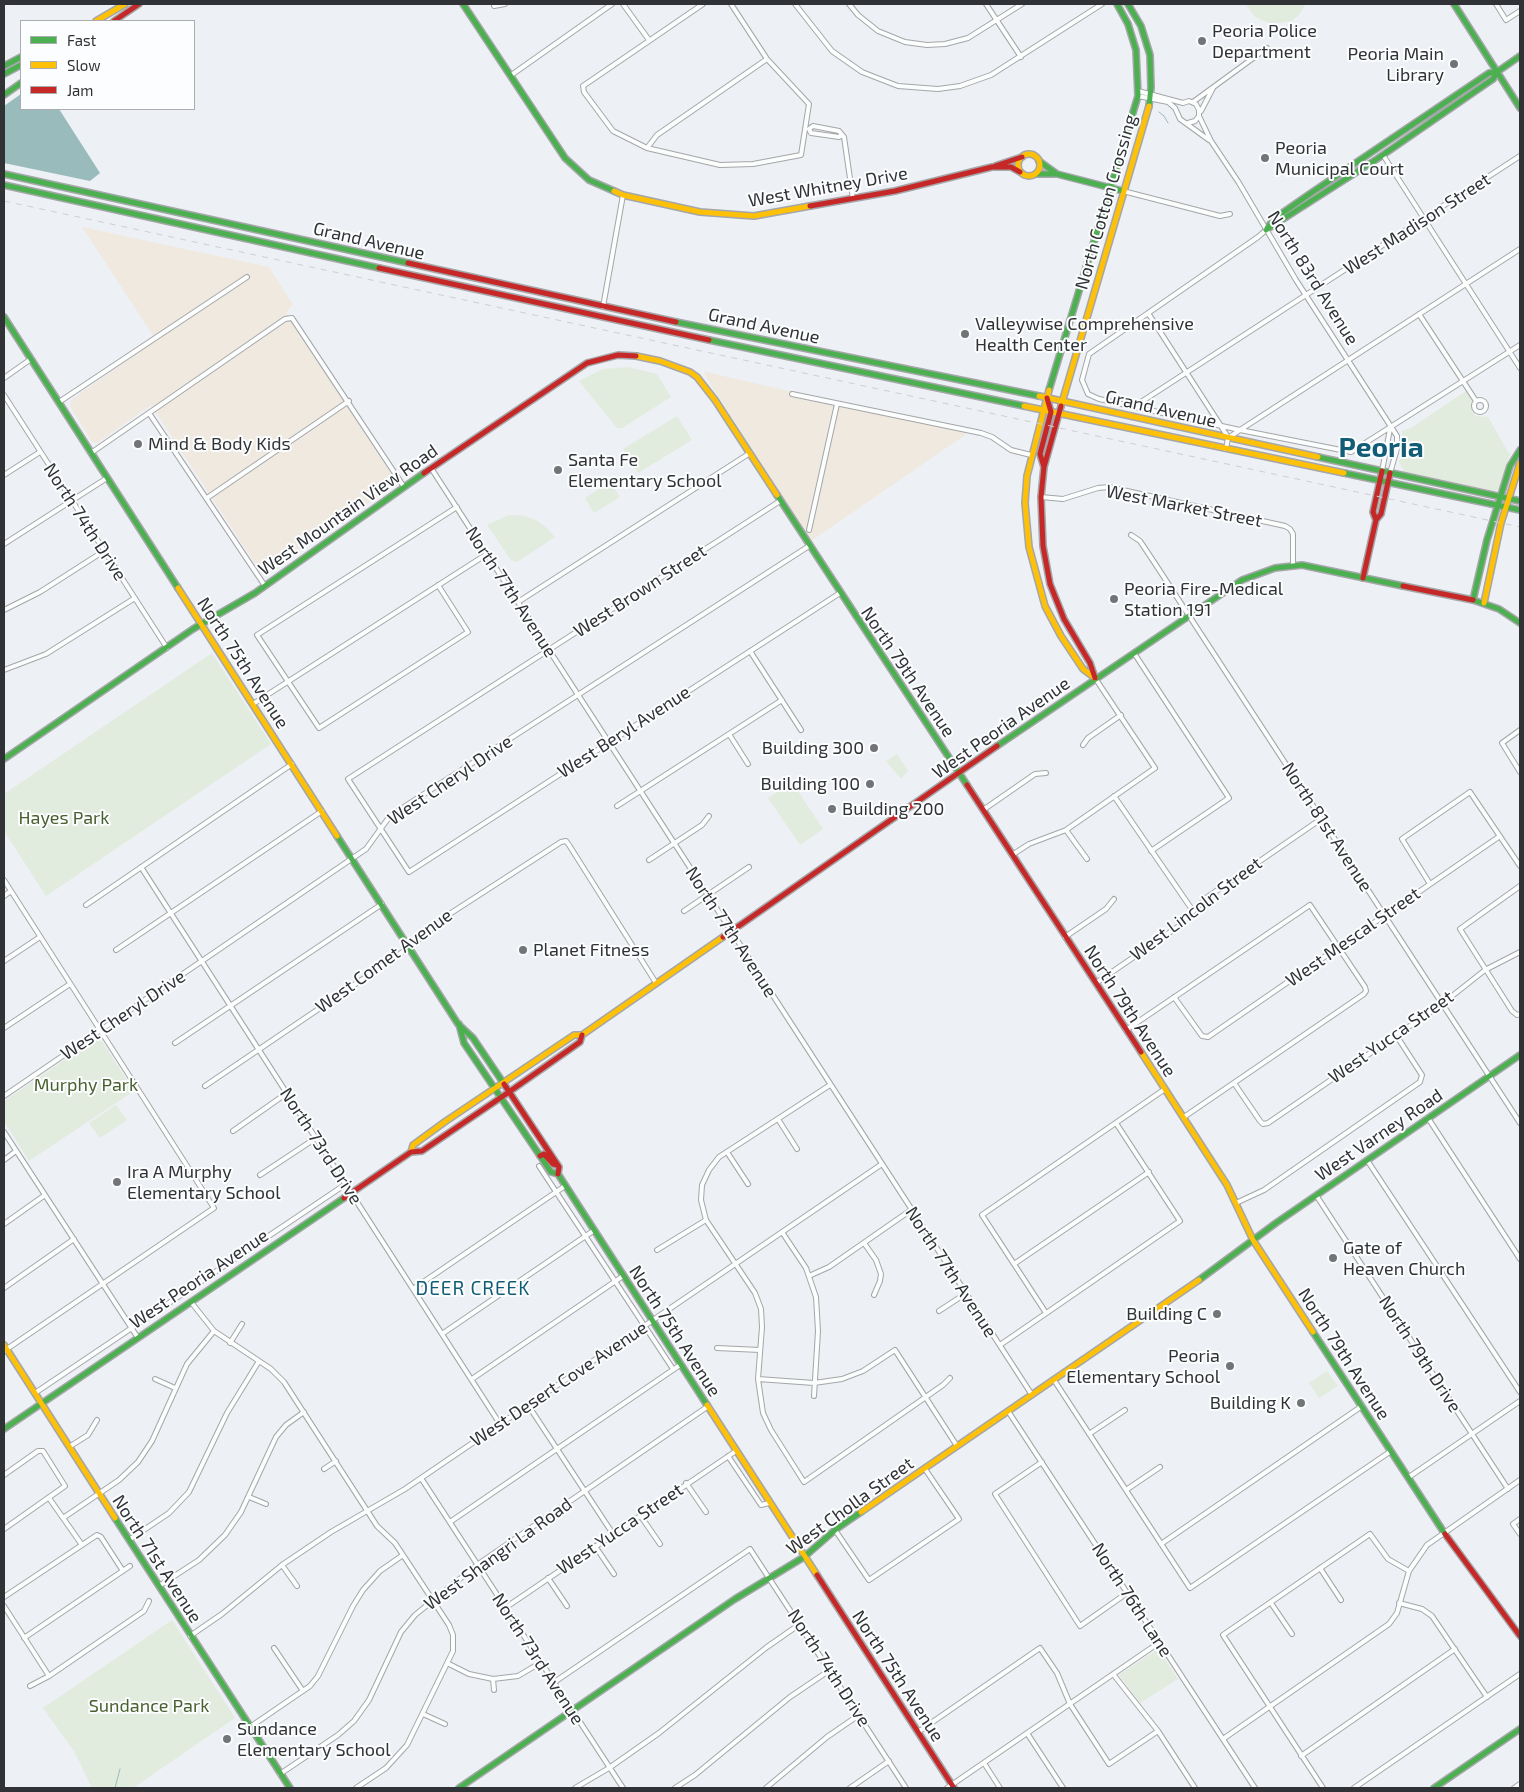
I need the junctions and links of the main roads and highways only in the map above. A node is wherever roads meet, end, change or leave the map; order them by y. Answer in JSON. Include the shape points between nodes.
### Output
{"nodes":[{"id":1,"x":125,"y":4,"type":"edge"},
{"id":2,"x":139,"y":4,"type":"edge"},
{"id":3,"x":464,"y":4,"type":"edge"},
{"id":4,"x":1117,"y":4,"type":"edge"},
{"id":5,"x":1128,"y":4,"type":"edge"},
{"id":6,"x":1454,"y":4,"type":"edge"},
{"id":7,"x":98,"y":20,"type":"edge"},
{"id":8,"x":115,"y":20,"type":"edge"},
{"id":9,"x":1145,"y":37,"type":"junction"},
{"id":10,"x":1135,"y":48,"type":"junction"},
{"id":11,"x":1520,"y":56,"type":"edge"},
{"id":12,"x":20,"y":58,"type":"edge"},
{"id":13,"x":4,"y":66,"type":"edge"},
{"id":14,"x":20,"y":66,"type":"edge"},
{"id":15,"x":1497,"y":72,"type":"junction"},
{"id":16,"x":4,"y":74,"type":"edge"},
{"id":17,"x":20,"y":84,"type":"edge"},
{"id":18,"x":4,"y":95,"type":"edge"},
{"id":19,"x":1454,"y":97,"type":"junction"},
{"id":20,"x":1458,"y":103,"type":"junction"},
{"id":21,"x":1520,"y":108,"type":"edge"},
{"id":22,"x":1420,"y":120,"type":"junction"},
{"id":23,"x":1424,"y":127,"type":"junction"},
{"id":24,"x":1022,"y":157,"type":"junction"},
{"id":25,"x":1039,"y":161,"type":"junction"},
{"id":26,"x":992,"y":167,"type":"junction"},
{"id":27,"x":1020,"y":172,"type":"junction"},
{"id":28,"x":4,"y":174,"type":"edge"},
{"id":29,"x":1036,"y":174,"type":"junction"},
{"id":30,"x":1057,"y":174,"type":"junction"},
{"id":31,"x":1332,"y":179,"type":"junction"},
{"id":32,"x":4,"y":185,"type":"edge"},
{"id":33,"x":1337,"y":186,"type":"junction"},
{"id":34,"x":1111,"y":188,"type":"junction"},
{"id":35,"x":1123,"y":192,"type":"junction"},
{"id":36,"x":1311,"y":193,"type":"junction"},
{"id":37,"x":1316,"y":200,"type":"junction"},
{"id":38,"x":299,"y":239,"type":"junction"},
{"id":39,"x":296,"y":249,"type":"junction"},
{"id":40,"x":4,"y":317,"type":"edge"},
{"id":41,"x":1047,"y":398,"type":"junction"},
{"id":42,"x":715,"y":400,"type":"joint"},
{"id":43,"x":1063,"y":402,"type":"junction"},
{"id":44,"x":1043,"y":410,"type":"junction"},
{"id":45,"x":1051,"y":412,"type":"junction"},
{"id":46,"x":1059,"y":414,"type":"junction"},
{"id":47,"x":1520,"y":450,"type":"edge"},
{"id":48,"x":1520,"y":463,"type":"edge"},
{"id":49,"x":1044,"y":467,"type":"junction"},
{"id":50,"x":1382,"y":471,"type":"junction"},
{"id":51,"x":1390,"y":473,"type":"junction"},
{"id":52,"x":1379,"y":482,"type":"junction"},
{"id":53,"x":1388,"y":484,"type":"junction"},
{"id":54,"x":1500,"y":497,"type":"junction"},
{"id":55,"x":1508,"y":498,"type":"junction"},
{"id":56,"x":1520,"y":501,"type":"edge"},
{"id":57,"x":1498,"y":505,"type":"junction"},
{"id":58,"x":1506,"y":507,"type":"junction"},
{"id":59,"x":1520,"y":510,"type":"edge"},
{"id":60,"x":1376,"y":520,"type":"junction"},
{"id":61,"x":1042,"y":546,"type":"junction"},
{"id":62,"x":1029,"y":547,"type":"junction"},
{"id":63,"x":1363,"y":578,"type":"junction"},
{"id":64,"x":1478,"y":601,"type":"junction"},
{"id":65,"x":202,"y":623,"type":"junction"},
{"id":66,"x":1520,"y":623,"type":"edge"},
{"id":67,"x":1096,"y":678,"type":"junction"},
{"id":68,"x":4,"y":759,"type":"edge"},
{"id":69,"x":960,"y":774,"type":"junction"},
{"id":70,"x":458,"y":1024,"type":"junction"},
{"id":71,"x":582,"y":1035,"type":"junction"},
{"id":72,"x":1520,"y":1055,"type":"edge"},
{"id":73,"x":503,"y":1083,"type":"junction"},
{"id":74,"x":494,"y":1089,"type":"junction"},
{"id":75,"x":509,"y":1092,"type":"junction"},
{"id":76,"x":500,"y":1098,"type":"junction"},
{"id":77,"x":431,"y":1132,"type":"junction"},
{"id":78,"x":437,"y":1141,"type":"junction"},
{"id":79,"x":411,"y":1152,"type":"junction"},
{"id":80,"x":540,"y":1156,"type":"junction"},
{"id":81,"x":557,"y":1165,"type":"junction"},
{"id":82,"x":558,"y":1174,"type":"junction"},
{"id":83,"x":1253,"y":1240,"type":"junction"},
{"id":84,"x":5,"y":1348,"type":"edge"},
{"id":85,"x":41,"y":1403,"type":"junction"},
{"id":86,"x":4,"y":1429,"type":"edge"},
{"id":87,"x":804,"y":1557,"type":"junction"},
{"id":88,"x":1520,"y":1636,"type":"edge"},
{"id":89,"x":1520,"y":1729,"type":"edge"},
{"id":90,"x":951,"y":1787,"type":"edge"},
{"id":91,"x":290,"y":1788,"type":"edge"},
{"id":92,"x":459,"y":1788,"type":"edge"},
{"id":93,"x":1434,"y":1788,"type":"edge"}],
"edges":[{"from":1,"to":7,"type":"main road"},
{"from":2,"to":8,"type":"main road"},
{"from":3,"to":26,"type":"main road","name":"West Whitney Drive","via":[[558,150],[584,176],[623,195],[700,212],[764,215],[853,199]]},
{"from":4,"to":10,"type":"main road","name":"North Cotton Crossing","via":[[1128,24]]},
{"from":5,"to":9,"type":"main road","name":"North Cotton Crossing"},
{"from":6,"to":15,"type":"main road"},
{"from":9,"to":10,"type":"main road"},
{"from":9,"to":35,"type":"main road","name":"North Cotton Crossing","via":[[1151,67],[1150,96],[1144,128]]},
{"from":10,"to":34,"type":"main road","name":"North Cotton Crossing","via":[[1138,93]]},
{"from":11,"to":15,"type":"main road"},
{"from":12,"to":13,"type":"main road"},
{"from":14,"to":16,"type":"main road"},
{"from":15,"to":19,"type":"main road","via":[[1489,73]]},
{"from":15,"to":20,"type":"main road","via":[[1493,79]]},
{"from":15,"to":21,"type":"main road"},
{"from":17,"to":18,"type":"main road"},
{"from":19,"to":20,"type":"main road"},
{"from":19,"to":22,"type":"main road"},
{"from":20,"to":23,"type":"main road"},
{"from":22,"to":23,"type":"main road"},
{"from":22,"to":31,"type":"main road"},
{"from":23,"to":33,"type":"main road"},
{"from":24,"to":25,"type":"main road","name":"West Whitney Drive","via":[[1032,155]]},
{"from":24,"to":26,"type":"main road","name":"West Whitney Drive"},
{"from":24,"to":27,"type":"main road","via":[[1018,166]]},
{"from":25,"to":29,"type":"main road"},
{"from":25,"to":30,"type":"main road","name":"West Whitney Drive"},
{"from":26,"to":27,"type":"main road","name":"West Whitney Drive","via":[[1011,167]]},
{"from":27,"to":29,"type":"main road","name":"West Whitney Drive","via":[[1028,176]]},
{"from":28,"to":38,"type":"main road","name":"Grand Avenue"},
{"from":29,"to":30,"type":"main road","name":"West Whitney Drive"},
{"from":30,"to":34,"type":"main road","name":"West Whitney Drive"},
{"from":31,"to":33,"type":"main road"},
{"from":31,"to":36,"type":"main road"},
{"from":32,"to":39,"type":"main road","name":"Grand Avenue"},
{"from":33,"to":37,"type":"main road"},
{"from":34,"to":35,"type":"main road","name":"West Whitney Drive"},
{"from":34,"to":41,"type":"main road","name":"North Cotton Crossing"},
{"from":35,"to":43,"type":"main road","name":"North Cotton Crossing"},
{"from":36,"to":37,"type":"main road"},
{"from":36,"to":37,"type":"main road","via":[[1275,218],[1266,230]]},
{"from":38,"to":39,"type":"main road"},
{"from":38,"to":41,"type":"main road","name":"Grand Avenue","via":[[603,307]]},
{"from":39,"to":44,"type":"main road","name":"Grand Avenue","via":[[548,306]]},
{"from":40,"to":65,"type":"main road","name":"North 75th Avenue"},
{"from":41,"to":43,"type":"main road","name":"Grand Avenue"},
{"from":41,"to":44,"type":"main road","name":"North Cotton Crossing"},
{"from":41,"to":45,"type":"main road"},
{"from":42,"to":65,"type":"main road","name":"West Mountain View Road","via":[[697,377],[682,368],[634,355],[602,358],[575,370],[265,586]]},
{"from":42,"to":69,"type":"main road","name":"North 79th Avenue"},
{"from":43,"to":46,"type":"main road","name":"North Cotton Crossing"},
{"from":43,"to":50,"type":"main road","name":"Grand Avenue"},
{"from":44,"to":45,"type":"main road","name":"Grand Avenue"},
{"from":44,"to":62,"type":"main road","name":"North Cotton Crossing","via":[[1031,456],[1025,503]]},
{"from":45,"to":46,"type":"main road","name":"Grand Avenue"},
{"from":45,"to":49,"type":"main road","name":"North Cotton Crossing","via":[[1040,454]]},
{"from":46,"to":49,"type":"main road","name":"North Cotton Crossing"},
{"from":46,"to":52,"type":"main road","name":"Grand Avenue"},
{"from":47,"to":54,"type":"main road","via":[[1510,466]]},
{"from":48,"to":55,"type":"main road"},
{"from":49,"to":61,"type":"main road","name":"North Cotton Crossing"},
{"from":50,"to":51,"type":"main road","name":"Grand Avenue"},
{"from":50,"to":52,"type":"main road","name":"North 83rd Avenue"},
{"from":51,"to":53,"type":"main road","name":"North 83rd Avenue"},
{"from":51,"to":54,"type":"main road","name":"Grand Avenue"},
{"from":52,"to":53,"type":"main road","name":"Grand Avenue"},
{"from":52,"to":60,"type":"main road","name":"North 83rd Avenue","via":[[1373,512]]},
{"from":53,"to":57,"type":"main road","name":"Grand Avenue"},
{"from":53,"to":60,"type":"main road","name":"North 83rd Avenue","via":[[1381,514]]},
{"from":54,"to":55,"type":"main road","name":"Grand Avenue"},
{"from":54,"to":57,"type":"main road"},
{"from":55,"to":56,"type":"main road","name":"Grand Avenue"},
{"from":55,"to":58,"type":"main road"},
{"from":57,"to":58,"type":"main road","name":"Grand Avenue"},
{"from":57,"to":64,"type":"main road"},
{"from":58,"to":59,"type":"main road","name":"Grand Avenue"},
{"from":58,"to":64,"type":"main road"},
{"from":60,"to":63,"type":"main road","name":"North 83rd Avenue"},
{"from":61,"to":62,"type":"main road"},
{"from":61,"to":67,"type":"main road","name":"North Cotton Crossing","via":[[1054,593]]},
{"from":62,"to":67,"type":"main road","name":"North Cotton Crossing","via":[[1038,587],[1049,614],[1083,669]]},
{"from":63,"to":64,"type":"main road","name":"West Peoria Avenue"},
{"from":63,"to":67,"type":"main road","name":"West Peoria Avenue","via":[[1293,566],[1248,577]]},
{"from":64,"to":66,"type":"main road","via":[[1509,614]]},
{"from":65,"to":68,"type":"main road","name":"West Mountain View Road"},
{"from":65,"to":70,"type":"main road","name":"North 75th Avenue"},
{"from":67,"to":69,"type":"main road","name":"West Peoria Avenue"},
{"from":69,"to":71,"type":"main road","name":"West Peoria Avenue"},
{"from":69,"to":83,"type":"main road","name":"North 79th Avenue","via":[[1224,1179]]},
{"from":70,"to":73,"type":"main road","name":"North 75th Avenue","via":[[473,1038]]},
{"from":70,"to":74,"type":"main road","name":"North 75th Avenue","via":[[464,1043]]},
{"from":71,"to":73,"type":"main road","name":"West Peoria Avenue","via":[[574,1035]]},
{"from":71,"to":75,"type":"main road","name":"West Peoria Avenue","via":[[580,1042]]},
{"from":72,"to":83,"type":"main road","name":"West Varney Road"},
{"from":73,"to":74,"type":"main road","name":"West Peoria Avenue"},
{"from":73,"to":75,"type":"main road","name":"North 75th Avenue"},
{"from":74,"to":76,"type":"main road","name":"North 75th Avenue"},
{"from":74,"to":77,"type":"main road","name":"West Peoria Avenue"},
{"from":75,"to":76,"type":"main road","name":"West Peoria Avenue"},
{"from":75,"to":81,"type":"main road","name":"North 75th Avenue"},
{"from":76,"to":78,"type":"main road","name":"West Peoria Avenue"},
{"from":76,"to":80,"type":"main road","name":"North 75th Avenue"},
{"from":77,"to":78,"type":"main road"},
{"from":77,"to":79,"type":"main road","name":"West Peoria Avenue","via":[[413,1145]]},
{"from":78,"to":79,"type":"main road","name":"West Peoria Avenue","via":[[422,1151]]},
{"from":79,"to":85,"type":"main road","name":"West Peoria Avenue"},
{"from":80,"to":81,"type":"main road","via":[[544,1154]]},
{"from":80,"to":82,"type":"main road","name":"North 75th Avenue","via":[[551,1172]]},
{"from":81,"to":82,"type":"main road","name":"North 75th Avenue"},
{"from":82,"to":87,"type":"main road","name":"North 75th Avenue"},
{"from":83,"to":87,"type":"main road","name":"West Cholla Street","via":[[834,1530]]},
{"from":83,"to":88,"type":"main road","name":"North 79th Avenue","via":[[1444,1532]]},
{"from":84,"to":85,"type":"main road","name":"North 71st Avenue"},
{"from":85,"to":86,"type":"main road","name":"West Peoria Avenue"},
{"from":85,"to":91,"type":"main road","name":"North 71st Avenue"},
{"from":87,"to":90,"type":"main road","name":"North 75th Avenue"},
{"from":87,"to":92,"type":"main road","name":"West Cholla Street"},
{"from":89,"to":93,"type":"main road"}]}
